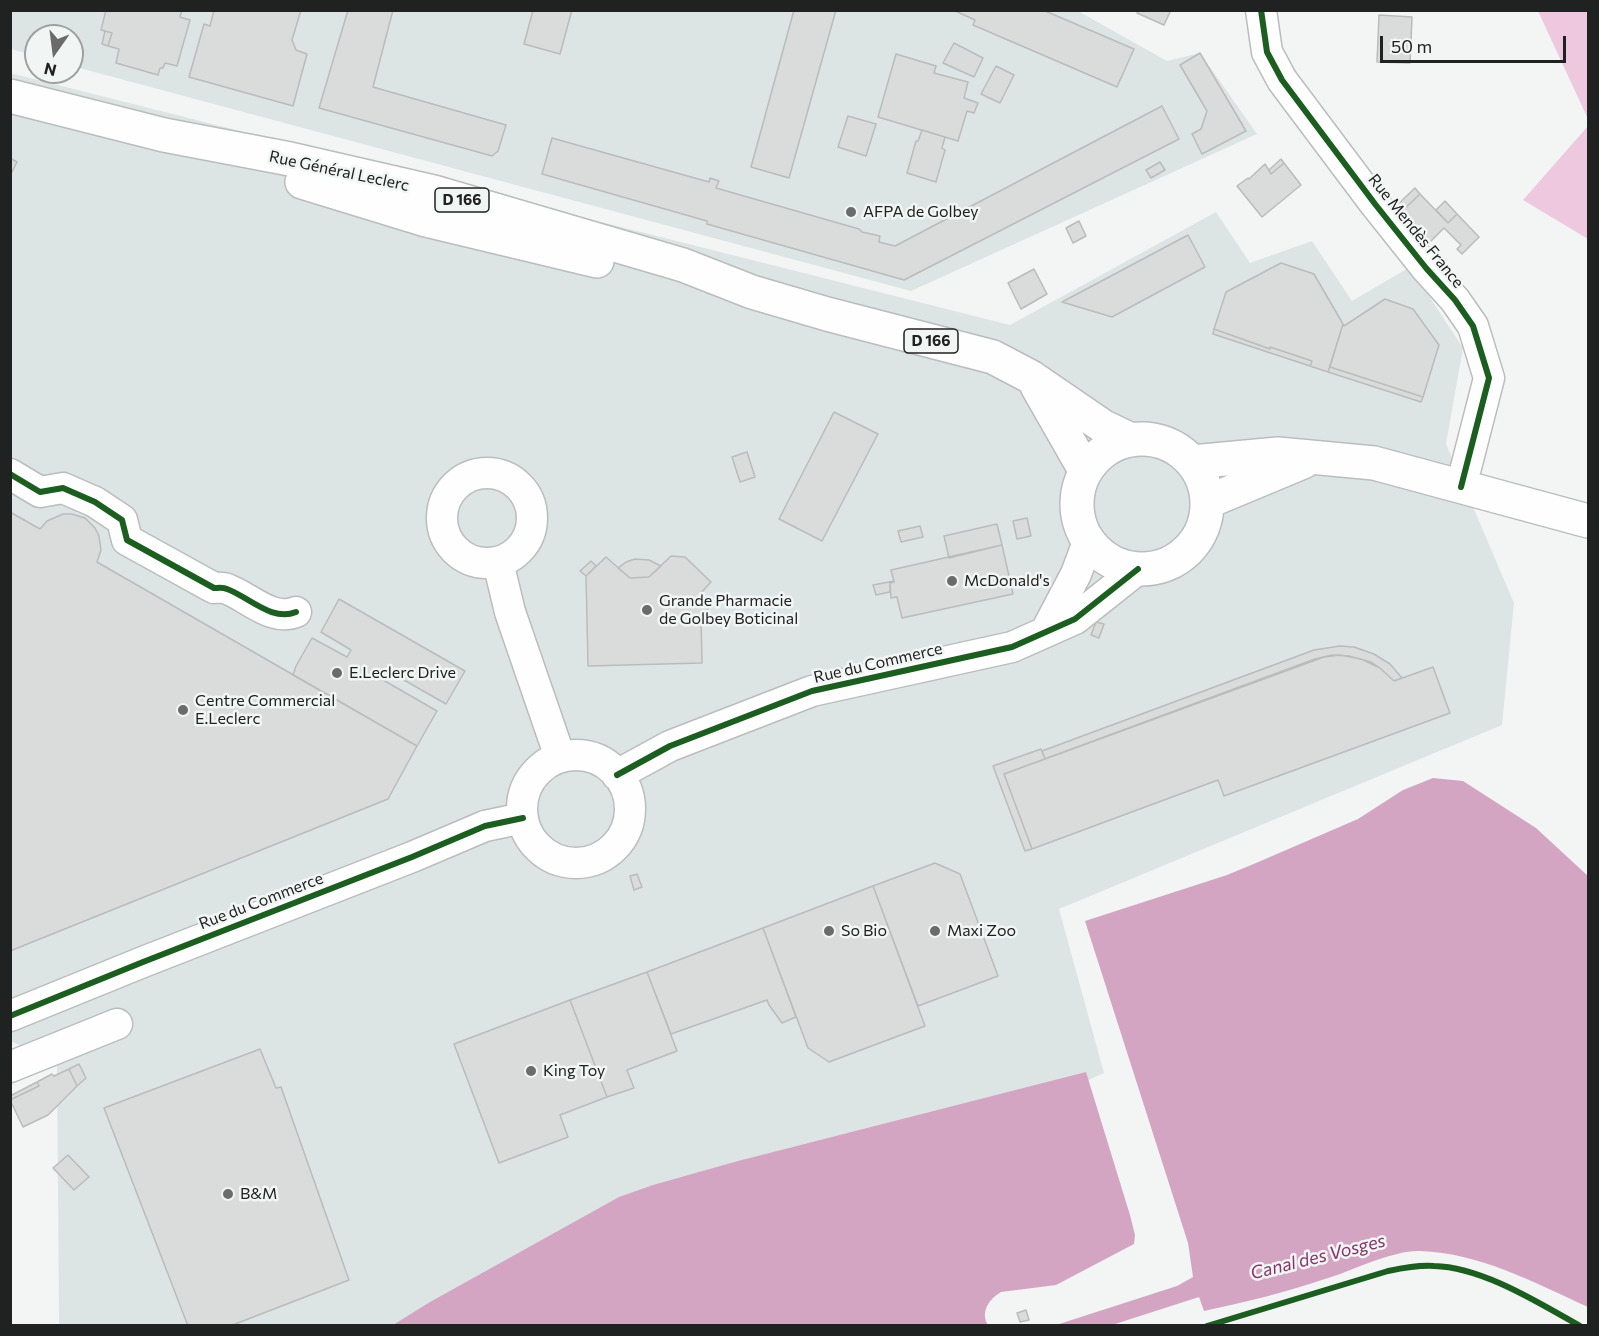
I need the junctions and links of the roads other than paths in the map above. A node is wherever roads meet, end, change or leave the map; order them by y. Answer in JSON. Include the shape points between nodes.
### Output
{"nodes":[{"id":1,"x":1261,"y":10,"type":"edge"},
{"id":2,"x":10,"y":96,"type":"edge"},
{"id":3,"x":1031,"y":377,"type":"junction"},
{"id":4,"x":1129,"y":439,"type":"junction"},
{"id":5,"x":1319,"y":457,"type":"junction"},
{"id":6,"x":1192,"y":462,"type":"junction"},
{"id":7,"x":1085,"y":470,"type":"junction"},
{"id":8,"x":10,"y":474,"type":"edge"},
{"id":9,"x":1461,"y":487,"type":"junction"},
{"id":10,"x":1208,"y":502,"type":"junction"},
{"id":11,"x":1588,"y":522,"type":"edge"},
{"id":12,"x":1088,"y":542,"type":"junction"},
{"id":13,"x":498,"y":562,"type":"dead end"},
{"id":14,"x":1138,"y":569,"type":"junction"},
{"id":15,"x":297,"y":612,"type":"dead end"},
{"id":16,"x":1046,"y":631,"type":"junction"},
{"id":17,"x":560,"y":758,"type":"junction"},
{"id":18,"x":617,"y":775,"type":"junction"},
{"id":19,"x":523,"y":818,"type":"junction"},
{"id":20,"x":10,"y":1016,"type":"edge"},
{"id":21,"x":117,"y":1024,"type":"dead end"},
{"id":22,"x":10,"y":1066,"type":"edge"}],
"edges":[{"from":1,"to":9,"type":"street","name":"Rue Mendès France","via":[[1267,52],[1282,80],[1473,326],[1489,378]]},
{"from":2,"to":3,"type":"main road","name":"Rue Général Leclerc","number":"D 166","via":[[164,135],[434,192],[683,265],[752,292],[993,357]]},
{"from":3,"to":4,"type":"main road","name":"Rue Général Leclerc","number":"D 166","via":[[1104,427]]},
{"from":3,"to":7,"type":"main road"},
{"from":4,"to":6,"type":"main road","via":[[1159,441],[1177,448]]},
{"from":4,"to":7,"type":"main road","via":[[1112,445]]},
{"from":5,"to":6,"type":"main road","via":[[1278,454]]},
{"from":5,"to":9,"type":"main road","via":[[1374,463]]},
{"from":5,"to":10,"type":"main road"},
{"from":6,"to":10,"type":"main road","via":[[1203,481]]},
{"from":7,"to":12,"type":"main road","via":[[1076,506],[1079,525]]},
{"from":8,"to":15,"type":"street","via":[[40,492],[63,488],[95,502],[122,520],[127,540],[213,588],[226,588],[281,615]]},
{"from":9,"to":11,"type":"main road"},
{"from":10,"to":14,"type":"main road","via":[[1205,524],[1189,551],[1160,567]]},
{"from":12,"to":14,"type":"main road","via":[[1119,566]]},
{"from":12,"to":16,"type":"street"},
{"from":13,"to":17,"type":"street","via":[[510,612]]},
{"from":14,"to":16,"type":"street","name":"Rue du Commerce","via":[[1075,619]]},
{"from":16,"to":18,"type":"street","name":"Rue du Commerce","via":[[1012,647],[812,691],[670,746]]},
{"from":17,"to":18,"type":"street","via":[[581,755],[601,761]]},
{"from":17,"to":19,"type":"street","via":[[543,766],[530,781],[523,799]]},
{"from":18,"to":19,"type":"street","via":[[627,792],[630,811],[626,830],[615,846],[599,858],[580,863],[560,861],[542,852],[529,837]]},
{"from":19,"to":20,"type":"street","name":"Rue du Commerce","via":[[485,826]]},
{"from":21,"to":22,"type":"street"}]}
